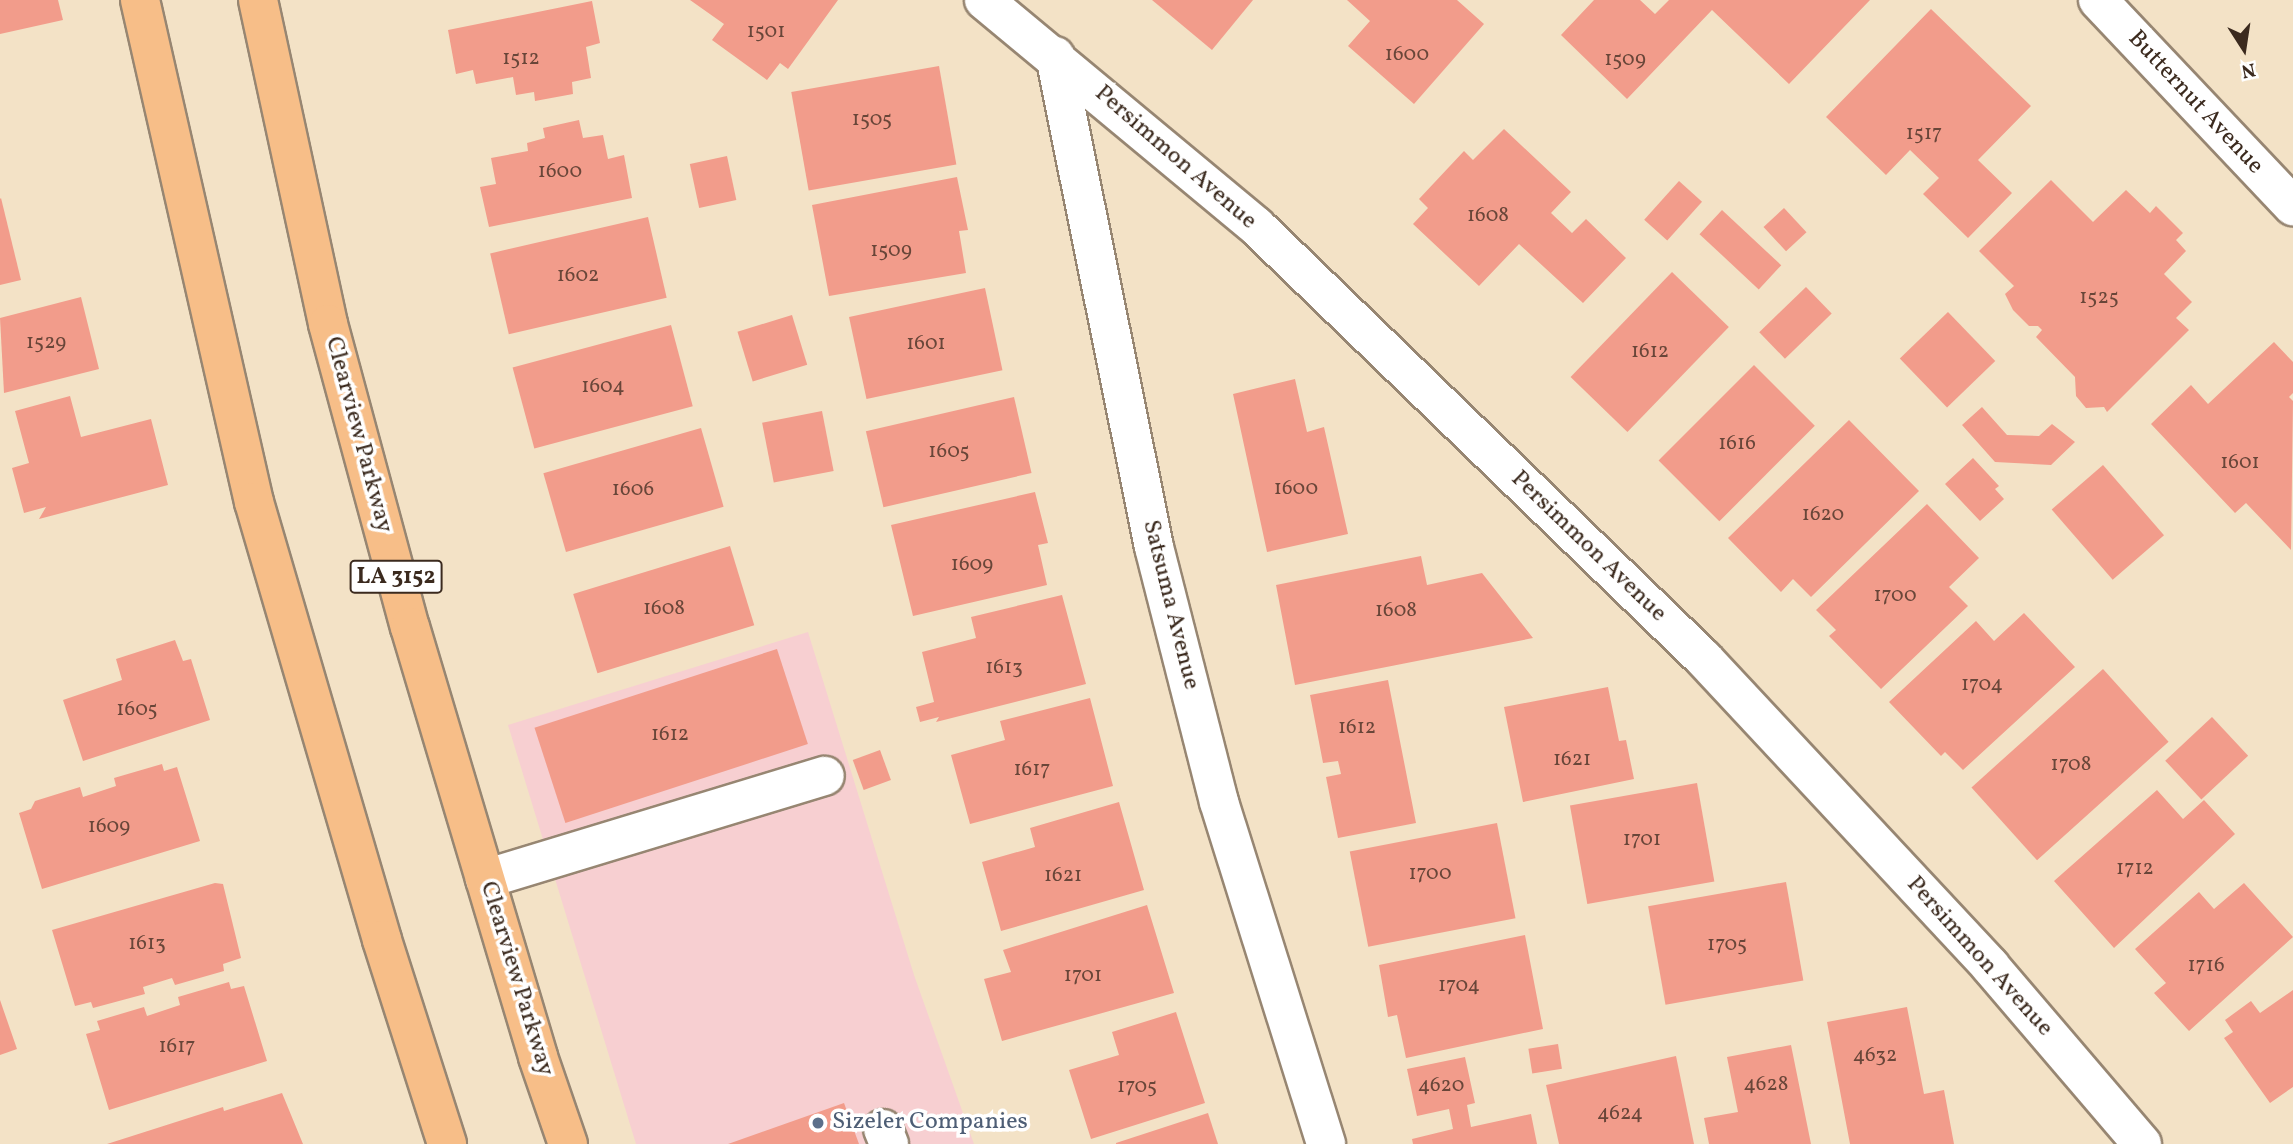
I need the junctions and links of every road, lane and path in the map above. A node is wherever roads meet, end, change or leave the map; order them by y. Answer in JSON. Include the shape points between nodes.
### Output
{"nodes":[{"id":1,"x":140,"y":0,"type":"edge"},
{"id":2,"x":258,"y":0,"type":"edge"},
{"id":3,"x":984,"y":0,"type":"edge"},
{"id":4,"x":2098,"y":0,"type":"edge"},
{"id":5,"x":1055,"y":56,"type":"junction"},
{"id":6,"x":2293,"y":206,"type":"edge"},
{"id":7,"x":825,"y":776,"type":"dead end"},
{"id":8,"x":485,"y":879,"type":"junction"},
{"id":9,"x":447,"y":1144,"type":"edge"},
{"id":10,"x":568,"y":1144,"type":"edge"},
{"id":11,"x":1326,"y":1144,"type":"edge"},
{"id":12,"x":2143,"y":1144,"type":"edge"}],
"edges":[{"from":1,"to":9,"type":"highway","via":[[254,502],[382,940]]},
{"from":2,"to":8,"type":"highway","name":"Clearview Parkway","number":"LA 3152","via":[[328,324],[410,627]]},
{"from":3,"to":5,"type":"street","name":"Persimmon Avenue"},
{"from":4,"to":6,"type":"street","name":"Butternut Avenue"},
{"from":5,"to":11,"type":"street","name":"Satsuma Avenue","via":[[1154,547],[1219,802]]},
{"from":5,"to":12,"type":"street","name":"Persimmon Avenue","via":[[1256,226],[1704,659],[1990,966]]},
{"from":7,"to":8,"type":"street"},
{"from":8,"to":10,"type":"highway","name":"Clearview Parkway","number":"LA 3152"}]}
